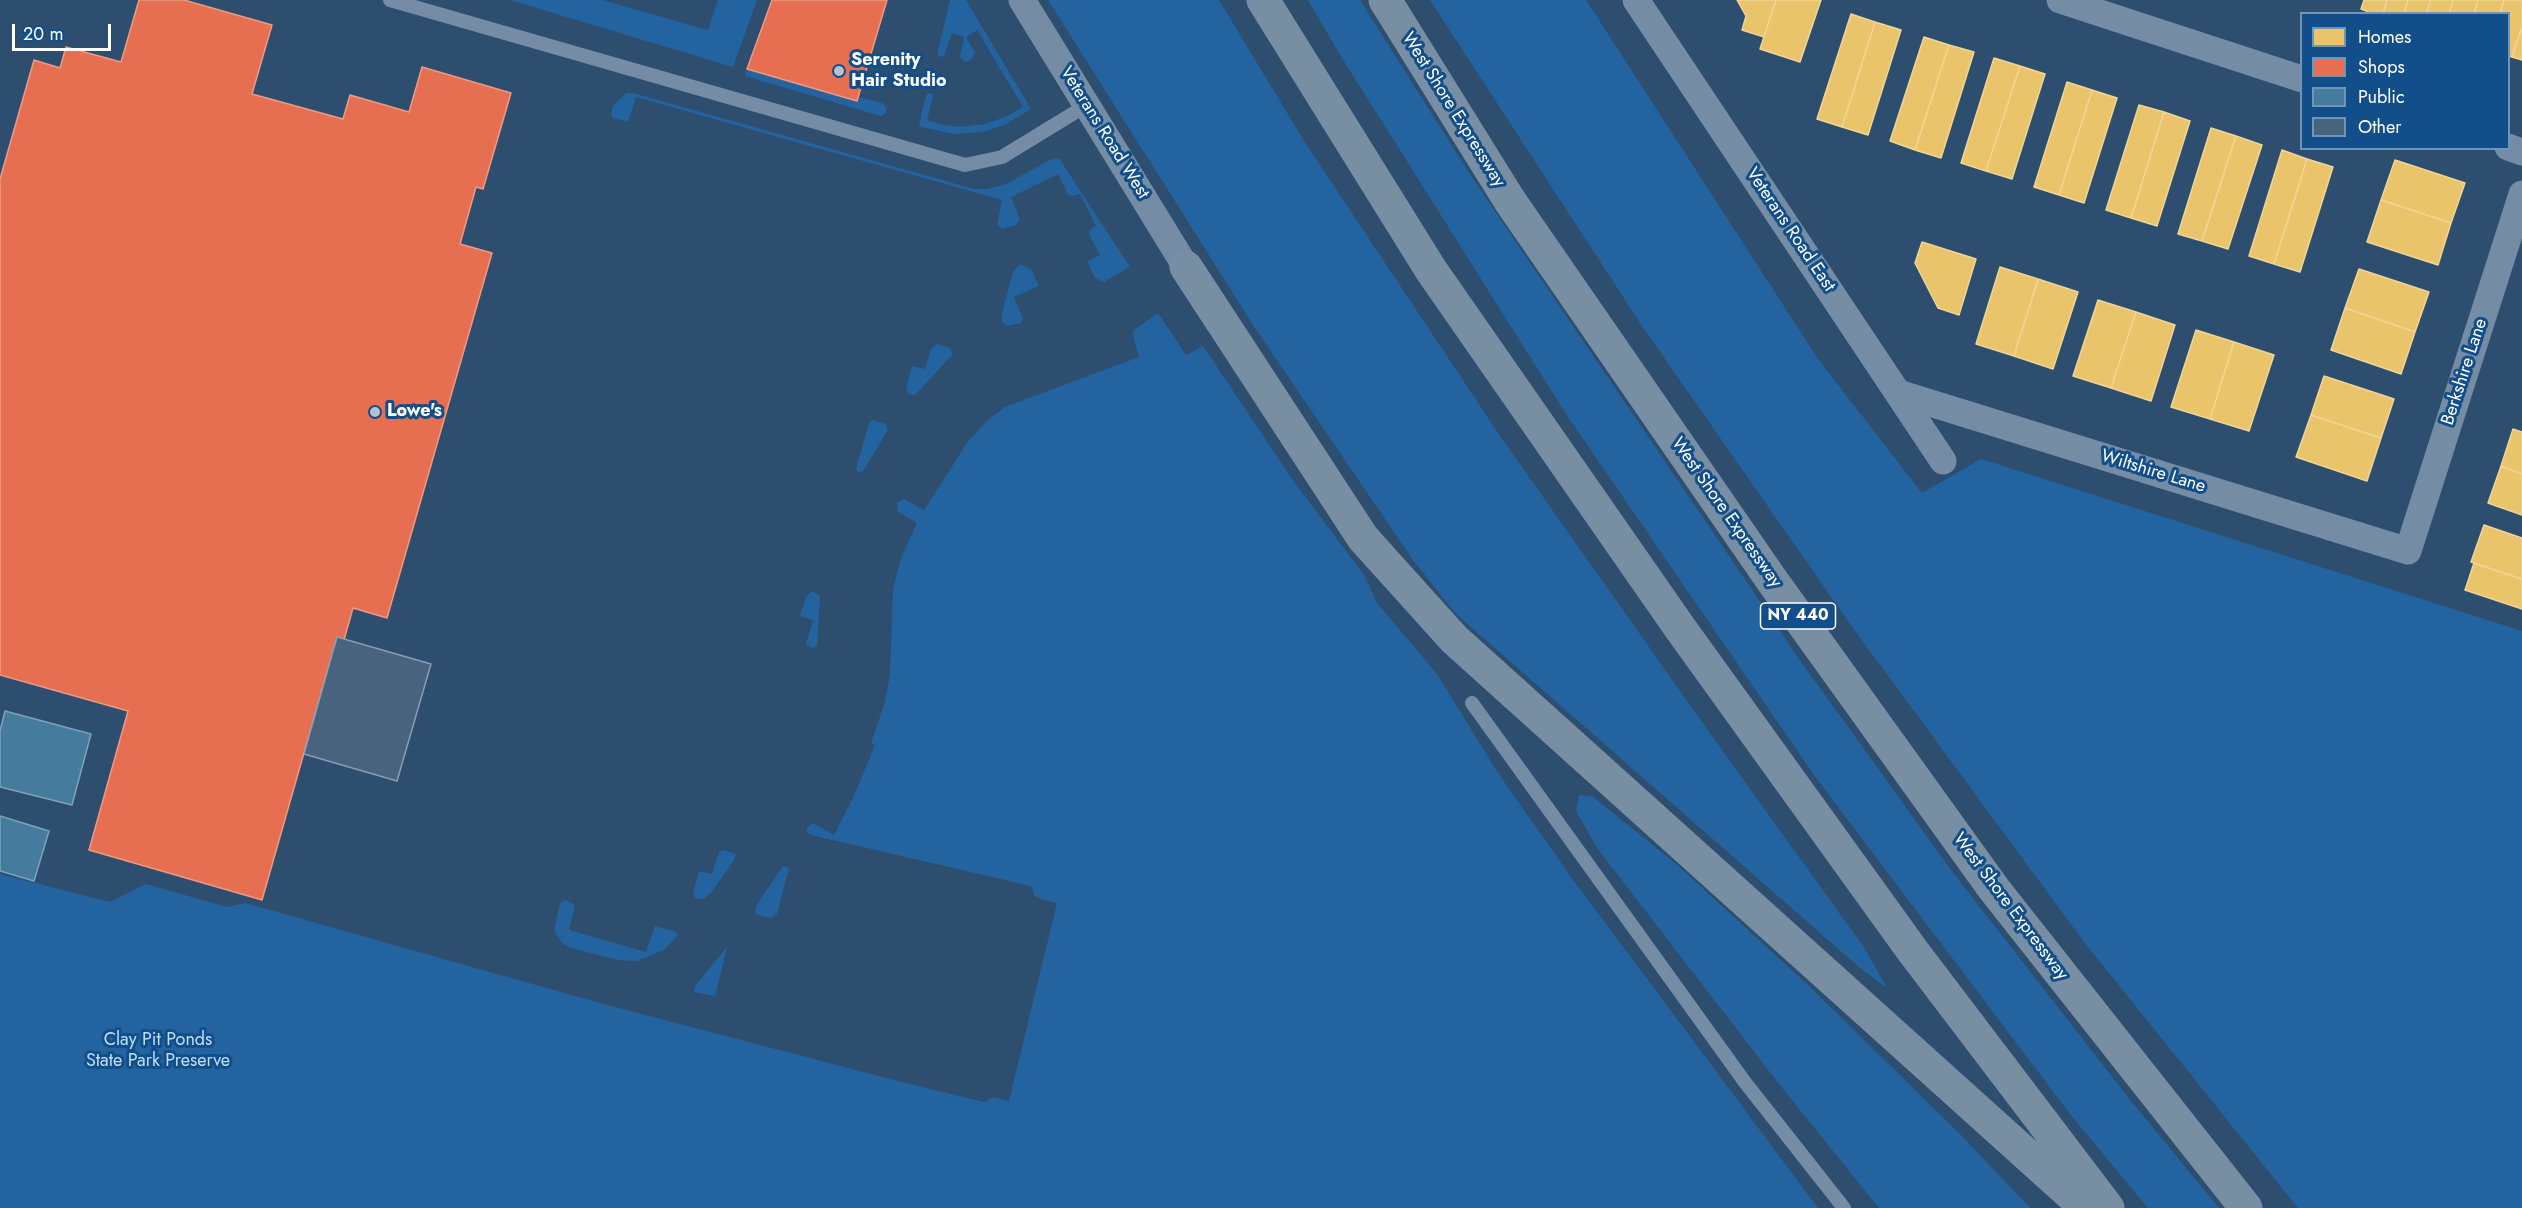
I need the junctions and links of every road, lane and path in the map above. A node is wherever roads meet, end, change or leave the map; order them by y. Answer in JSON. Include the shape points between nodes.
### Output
{"nodes":[{"id":1,"x":390,"y":0,"type":"edge"},
{"id":2,"x":1022,"y":0,"type":"edge"},
{"id":3,"x":1263,"y":0,"type":"edge"},
{"id":4,"x":1385,"y":0,"type":"edge"},
{"id":5,"x":1636,"y":0,"type":"edge"},
{"id":6,"x":2060,"y":0,"type":"edge"},
{"id":7,"x":2300,"y":79,"type":"edge"},
{"id":8,"x":1087,"y":105,"type":"junction"},
{"id":9,"x":2522,"y":194,"type":"edge"},
{"id":10,"x":1186,"y":267,"type":"joint"},
{"id":11,"x":1898,"y":393,"type":"junction"},
{"id":12,"x":1942,"y":461,"type":"dead end"},
{"id":13,"x":2408,"y":551,"type":"joint"},
{"id":14,"x":1472,"y":703,"type":"dead end"},
{"id":15,"x":1844,"y":1208,"type":"edge"},
{"id":16,"x":2086,"y":1208,"type":"edge"},
{"id":17,"x":2109,"y":1208,"type":"edge"},
{"id":18,"x":2246,"y":1208,"type":"edge"}],
"edges":[{"from":1,"to":8,"type":"lane","via":[[966,165],[1002,158]]},
{"from":2,"to":8,"type":"street","name":"Veterans Road West"},
{"from":3,"to":17,"type":"highway","via":[[1431,270],[1680,628],[1912,950]]},
{"from":4,"to":18,"type":"highway","name":"West Shore Expressway","number":"NY 440","via":[[1510,201],[1771,579],[1994,889]]},
{"from":5,"to":11,"type":"street","name":"Veterans Road East"},
{"from":6,"to":7,"type":"street"},
{"from":8,"to":10,"type":"street","name":"Veterans Road West"},
{"from":9,"to":13,"type":"street","name":"Berkshire Lane"},
{"from":10,"to":16,"type":"highway","via":[[1363,538],[1454,639]]},
{"from":11,"to":12,"type":"street","name":"Veterans Road East"},
{"from":11,"to":13,"type":"street","name":"Wiltshire Lane"},
{"from":14,"to":15,"type":"lane","via":[[1744,1081]]}]}
